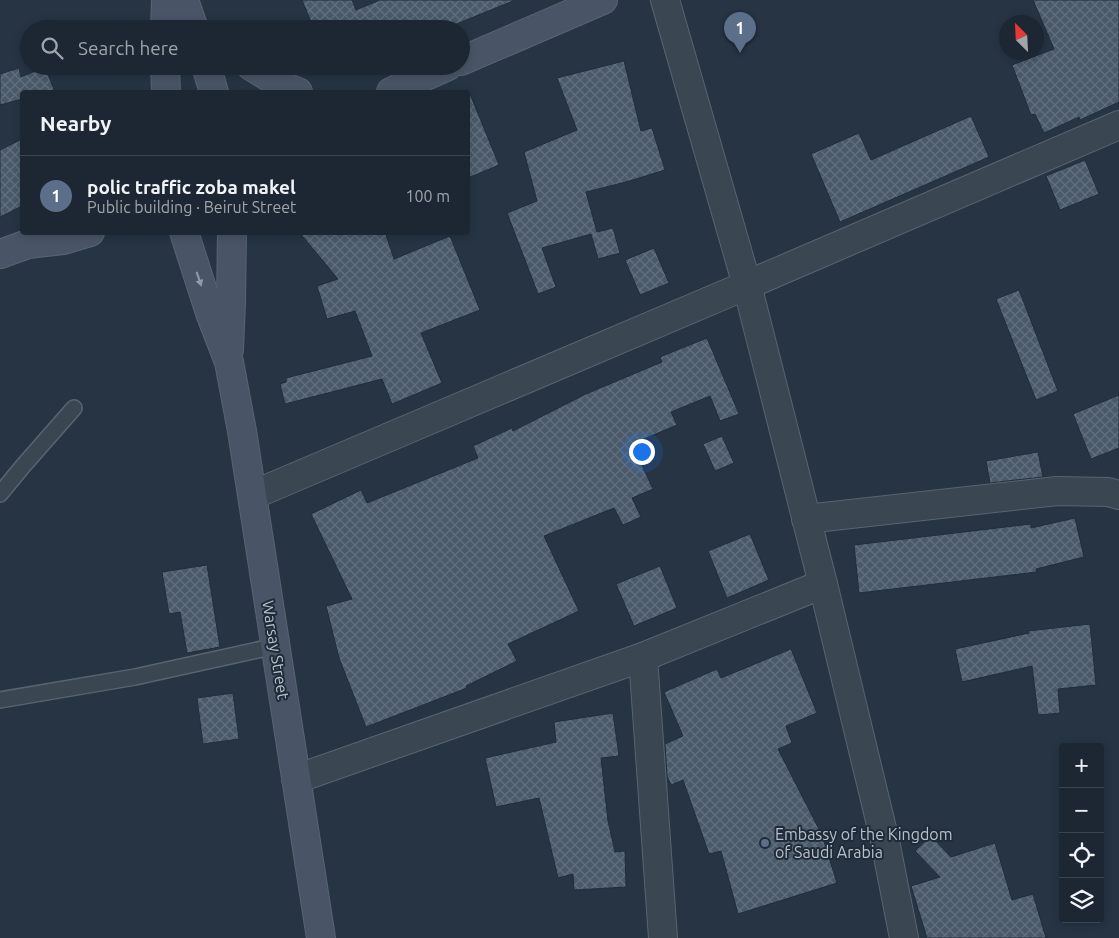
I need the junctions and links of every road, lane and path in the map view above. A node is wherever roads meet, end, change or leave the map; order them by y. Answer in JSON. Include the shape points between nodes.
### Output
{"nodes":[{"id":1,"x":603,"y":0,"type":"edge"},
{"id":2,"x":665,"y":0,"type":"edge"},
{"id":3,"x":183,"y":9,"type":"edge"},
{"id":4,"x":173,"y":20,"type":"edge"},
{"id":5,"x":196,"y":20,"type":"edge"},
{"id":6,"x":470,"y":57,"type":"edge"},
{"id":7,"x":165,"y":75,"type":"edge"},
{"id":8,"x":209,"y":75,"type":"edge"},
{"id":9,"x":266,"y":75,"type":"edge"},
{"id":10,"x":427,"y":75,"type":"edge"},
{"id":11,"x":166,"y":90,"type":"edge"},
{"id":12,"x":213,"y":90,"type":"edge"},
{"id":13,"x":293,"y":90,"type":"edge"},
{"id":14,"x":391,"y":90,"type":"edge"},
{"id":15,"x":1119,"y":125,"type":"edge"},
{"id":16,"x":80,"y":235,"type":"edge"},
{"id":17,"x":185,"y":235,"type":"edge"},
{"id":18,"x":232,"y":235,"type":"edge"},
{"id":19,"x":34,"y":238,"type":"edge"},
{"id":20,"x":0,"y":254,"type":"edge"},
{"id":21,"x":747,"y":285,"type":"junction"},
{"id":22,"x":229,"y":362,"type":"junction"},
{"id":23,"x":74,"y":408,"type":"dead end"},
{"id":24,"x":0,"y":494,"type":"edge"},
{"id":25,"x":253,"y":495,"type":"junction"},
{"id":26,"x":1119,"y":495,"type":"edge"},
{"id":27,"x":806,"y":518,"type":"junction"},
{"id":28,"x":823,"y":584,"type":"junction"},
{"id":29,"x":276,"y":646,"type":"junction"},
{"id":30,"x":643,"y":657,"type":"junction"},
{"id":31,"x":0,"y":700,"type":"edge"},
{"id":32,"x":296,"y":779,"type":"junction"},
{"id":33,"x":322,"y":938,"type":"edge"},
{"id":34,"x":663,"y":938,"type":"edge"},
{"id":35,"x":904,"y":938,"type":"edge"}],
"edges":[{"from":1,"to":6,"type":"main road"},
{"from":2,"to":21,"type":"street"},
{"from":3,"to":4,"type":"main road"},
{"from":3,"to":5,"type":"main road"},
{"from":7,"to":11,"type":"main road"},
{"from":8,"to":12,"type":"main road"},
{"from":9,"to":13,"type":"main road"},
{"from":10,"to":14,"type":"main road"},
{"from":15,"to":21,"type":"street"},
{"from":16,"to":19,"type":"main road","via":[[63,240]]},
{"from":17,"to":22,"type":"main road","name":"Warsay Street","one_way":true},
{"from":18,"to":22,"type":"main road","name":"Warsay Street"},
{"from":19,"to":20,"type":"main road"},
{"from":21,"to":25,"type":"street"},
{"from":21,"to":27,"type":"street"},
{"from":22,"to":25,"type":"main road","name":"Warsay Street"},
{"from":23,"to":24,"type":"lane"},
{"from":25,"to":29,"type":"main road","name":"Warsay Street"},
{"from":26,"to":27,"type":"street","via":[[1057,491]]},
{"from":27,"to":28,"type":"street"},
{"from":28,"to":30,"type":"street"},
{"from":28,"to":35,"type":"street","via":[[885,841]]},
{"from":29,"to":31,"type":"lane","via":[[135,677]]},
{"from":29,"to":32,"type":"main road","name":"Warsay Street"},
{"from":30,"to":32,"type":"street"},
{"from":30,"to":34,"type":"street"},
{"from":32,"to":33,"type":"main road","name":"Warsay Street"}]}
